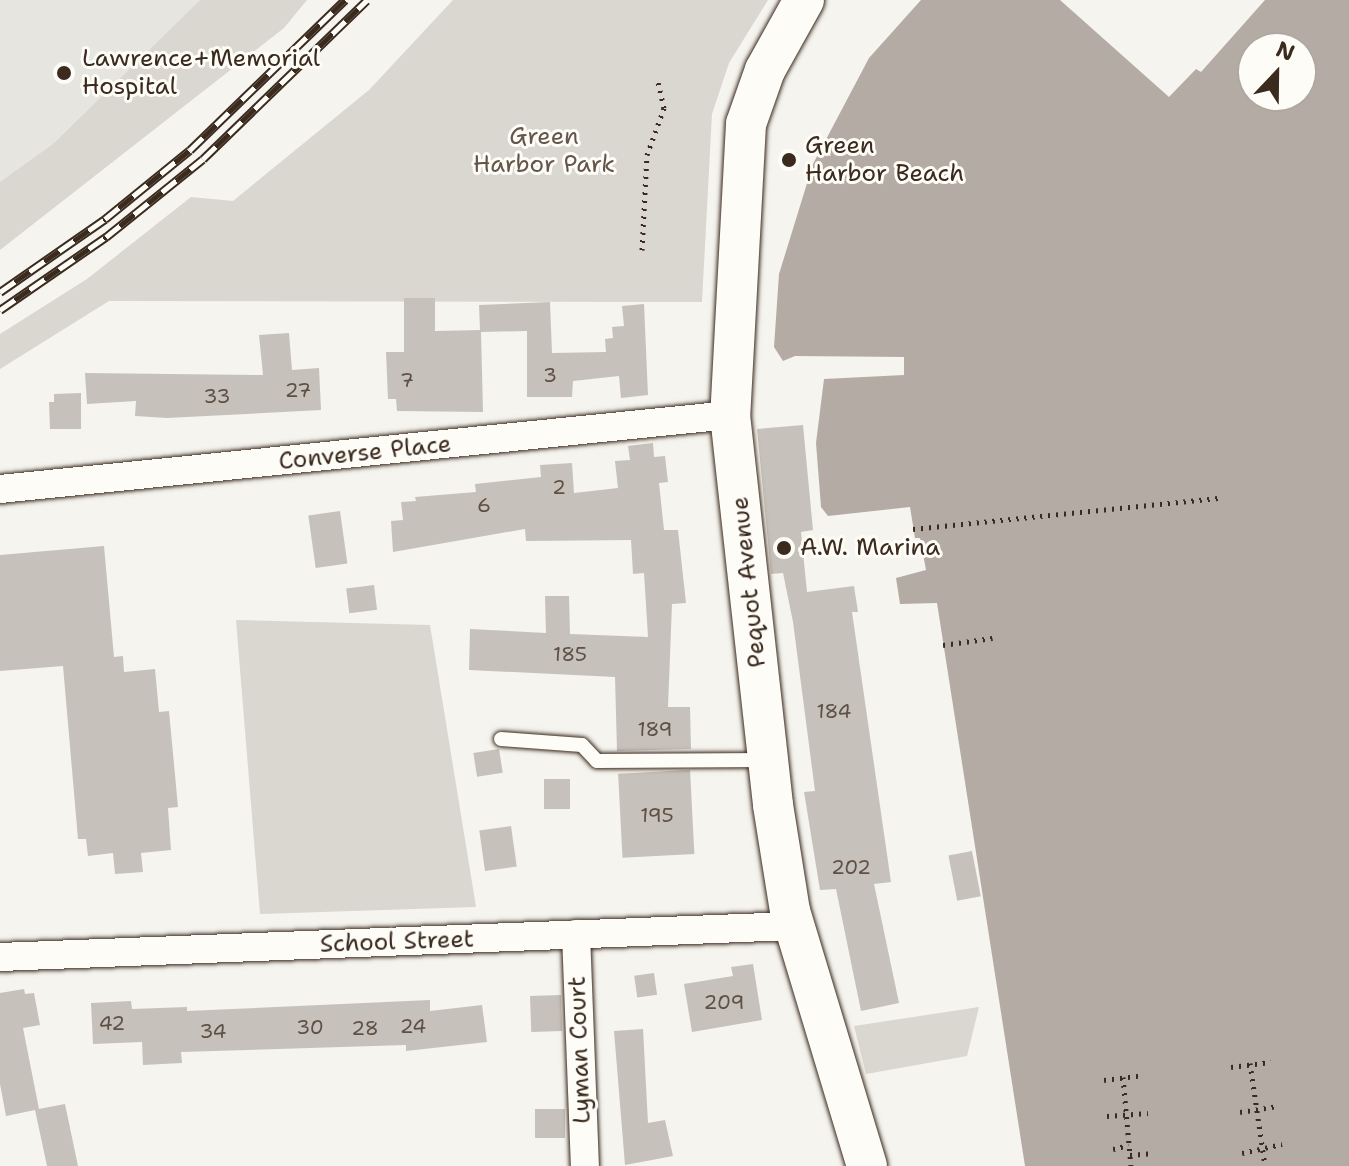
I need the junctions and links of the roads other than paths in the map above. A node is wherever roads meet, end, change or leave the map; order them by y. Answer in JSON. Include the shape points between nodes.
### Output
{"nodes":[{"id":1,"x":804,"y":0,"type":"edge"},
{"id":2,"x":730,"y":415,"type":"junction"},
{"id":3,"x":0,"y":489,"type":"edge"},
{"id":4,"x":501,"y":739,"type":"dead end"},
{"id":5,"x":767,"y":760,"type":"junction"},
{"id":6,"x":793,"y":926,"type":"junction"},
{"id":7,"x":576,"y":934,"type":"junction"},
{"id":8,"x":0,"y":957,"type":"edge"},
{"id":9,"x":585,"y":1166,"type":"edge"},
{"id":10,"x":867,"y":1166,"type":"edge"}],
"edges":[{"from":1,"to":2,"type":"street","name":"Pequot Avenue","via":[[760,79],[746,124]]},
{"from":2,"to":3,"type":"street","name":"Converse Place"},
{"from":2,"to":5,"type":"street","name":"Pequot Avenue"},
{"from":4,"to":5,"type":"lane","via":[[582,745],[597,761]]},
{"from":5,"to":6,"type":"street","name":"Pequot Avenue"},
{"from":6,"to":7,"type":"street","name":"School Street"},
{"from":6,"to":10,"type":"street","name":"Pequot Avenue"},
{"from":7,"to":8,"type":"street","name":"School Street"},
{"from":7,"to":9,"type":"street","name":"Lyman Court"}]}
